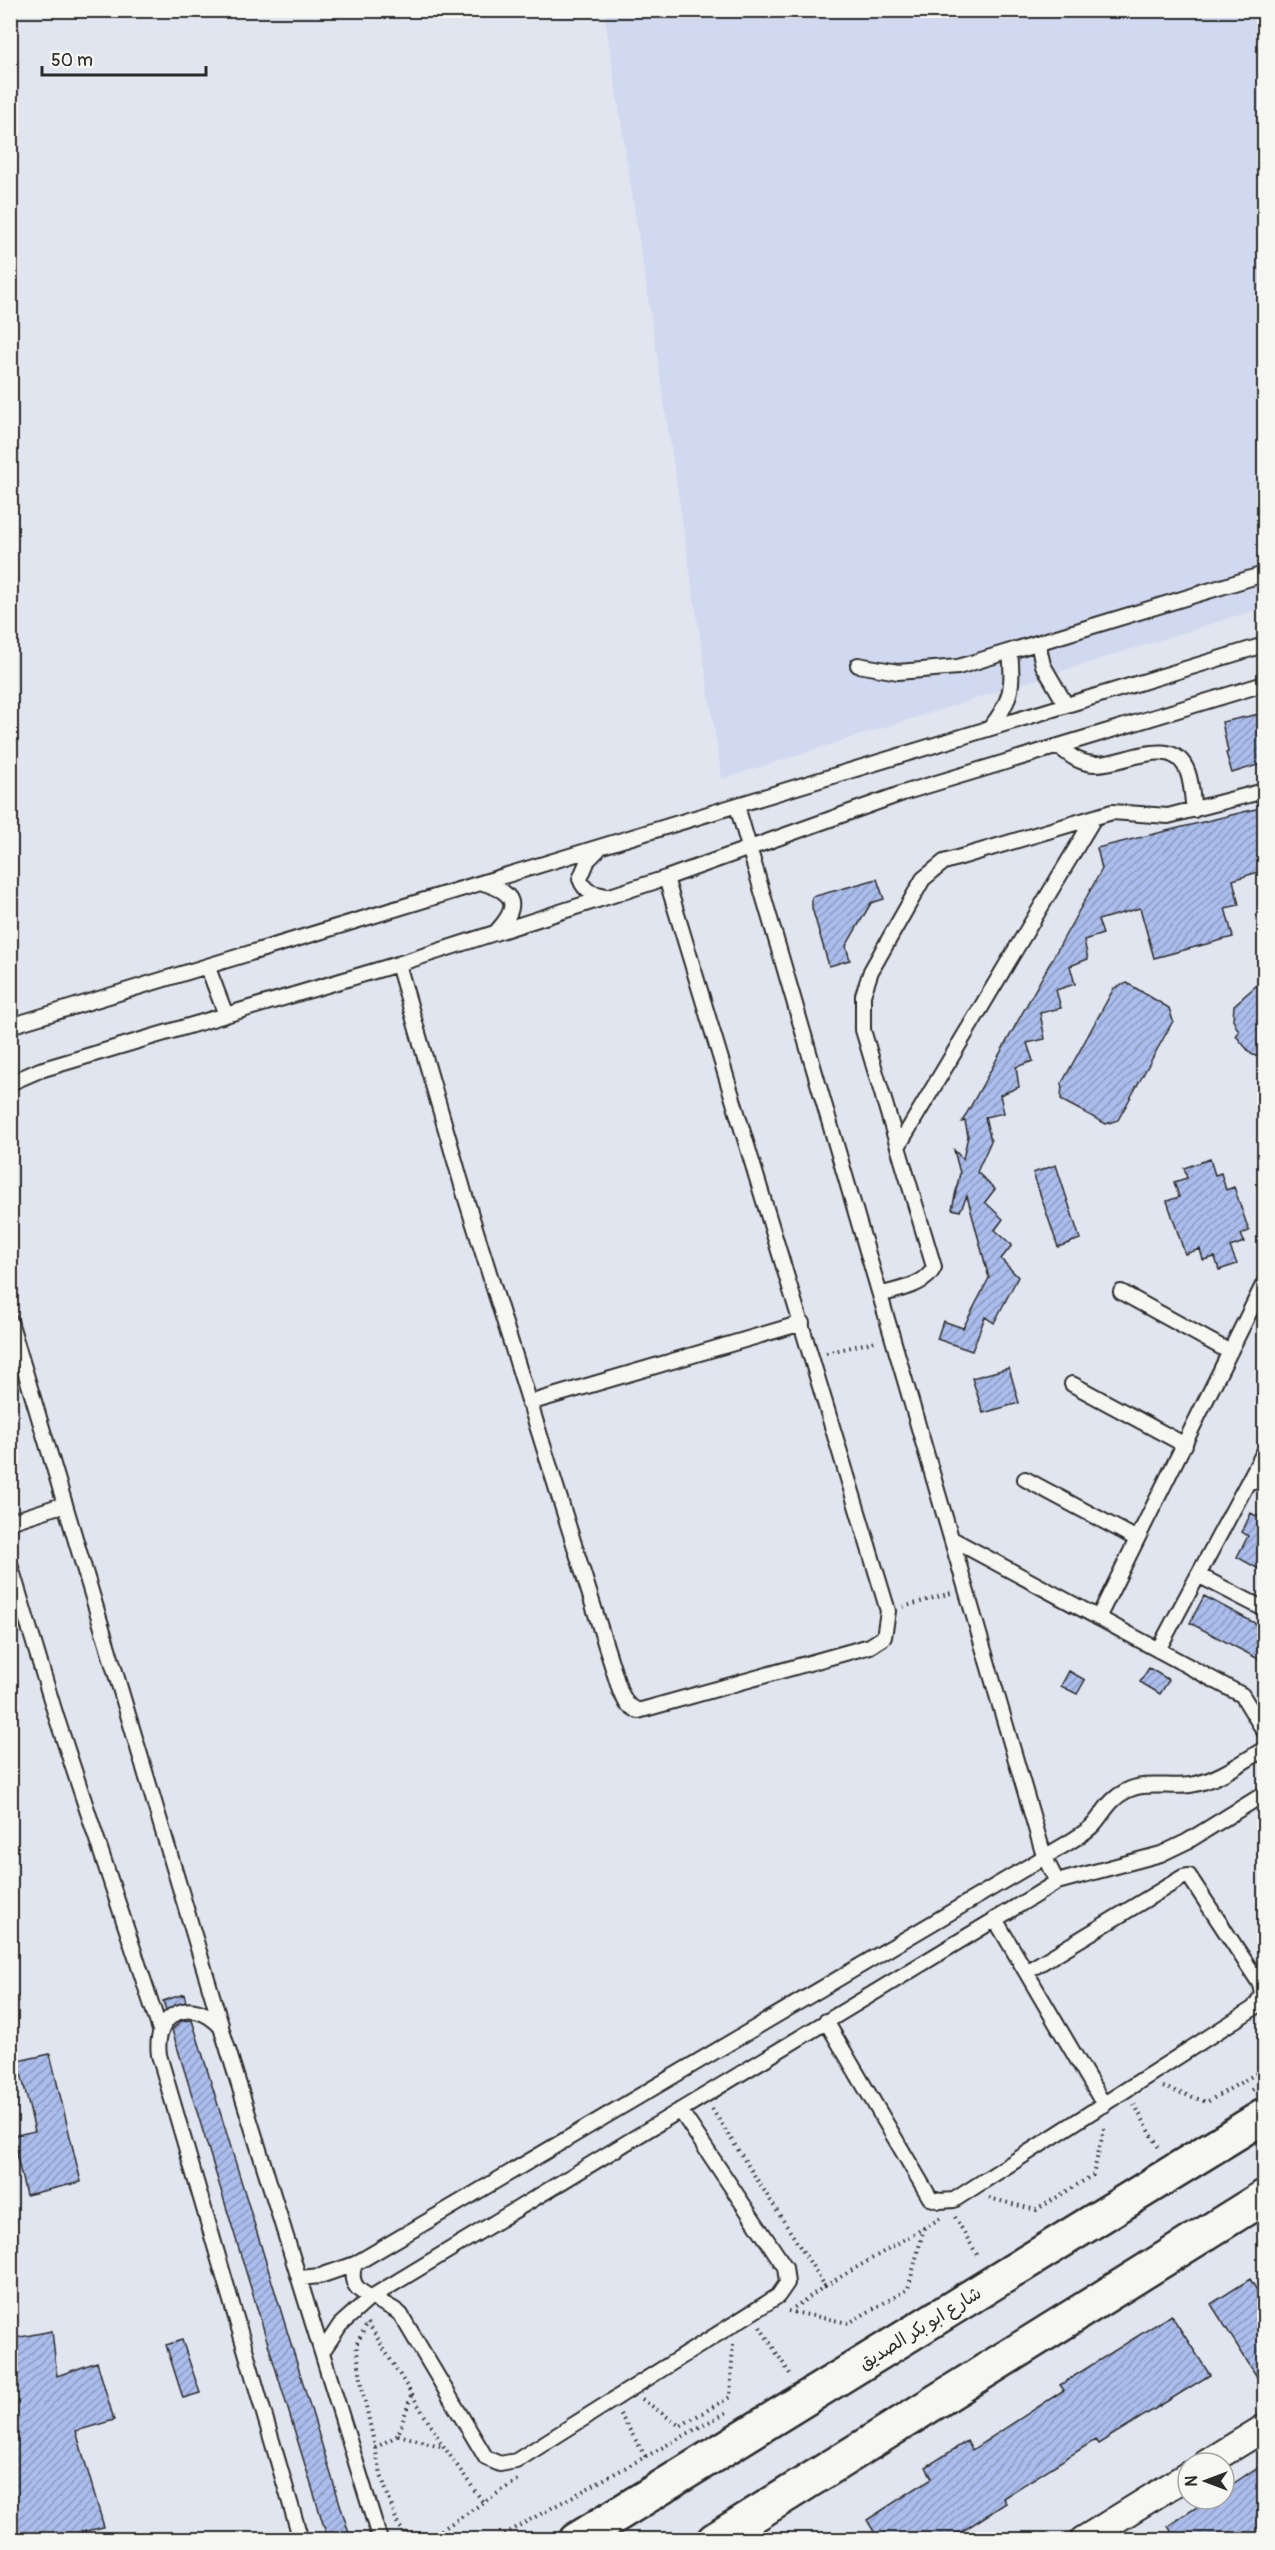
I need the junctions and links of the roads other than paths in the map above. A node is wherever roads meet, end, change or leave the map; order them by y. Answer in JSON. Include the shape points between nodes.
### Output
{"nodes":[{"id":1,"x":1264,"y":574,"type":"edge"},
{"id":2,"x":1038,"y":643,"type":"junction"},
{"id":3,"x":1264,"y":645,"type":"edge"},
{"id":4,"x":1010,"y":653,"type":"junction"},
{"id":5,"x":858,"y":665,"type":"dead end"},
{"id":6,"x":1258,"y":686,"type":"edge"},
{"id":7,"x":1264,"y":696,"type":"edge"},
{"id":8,"x":1066,"y":705,"type":"junction"},
{"id":9,"x":990,"y":728,"type":"junction"},
{"id":10,"x":1059,"y":746,"type":"junction"},
{"id":11,"x":1264,"y":791,"type":"edge"},
{"id":12,"x":737,"y":806,"type":"junction"},
{"id":13,"x":1194,"y":810,"type":"junction"},
{"id":14,"x":1095,"y":818,"type":"junction"},
{"id":15,"x":602,"y":847,"type":"junction"},
{"id":16,"x":750,"y":848,"type":"junction"},
{"id":17,"x":666,"y":878,"type":"junction"},
{"id":18,"x":483,"y":884,"type":"junction"},
{"id":19,"x":608,"y":896,"type":"junction"},
{"id":20,"x":496,"y":932,"type":"junction"},
{"id":21,"x":398,"y":964,"type":"junction"},
{"id":22,"x":208,"y":968,"type":"junction"},
{"id":23,"x":226,"y":1015,"type":"junction"},
{"id":24,"x":10,"y":1026,"type":"edge"},
{"id":25,"x":10,"y":1083,"type":"edge"},
{"id":26,"x":899,"y":1145,"type":"junction"},
{"id":27,"x":1264,"y":1287,"type":"edge"},
{"id":28,"x":1121,"y":1292,"type":"dead end"},
{"id":29,"x":880,"y":1295,"type":"junction"},
{"id":30,"x":10,"y":1322,"type":"edge"},
{"id":31,"x":802,"y":1323,"type":"junction"},
{"id":32,"x":1230,"y":1352,"type":"junction"},
{"id":33,"x":1072,"y":1384,"type":"dead end"},
{"id":34,"x":529,"y":1403,"type":"junction"},
{"id":35,"x":1185,"y":1444,"type":"junction"},
{"id":36,"x":1264,"y":1452,"type":"edge"},
{"id":37,"x":1251,"y":1478,"type":"junction"},
{"id":38,"x":1025,"y":1479,"type":"dead end"},
{"id":39,"x":1264,"y":1485,"type":"edge"},
{"id":40,"x":65,"y":1504,"type":"junction"},
{"id":41,"x":10,"y":1522,"type":"edge"},
{"id":42,"x":952,"y":1539,"type":"junction"},
{"id":43,"x":1137,"y":1539,"type":"junction"},
{"id":44,"x":10,"y":1564,"type":"edge"},
{"id":45,"x":1198,"y":1575,"type":"junction"},
{"id":46,"x":1264,"y":1609,"type":"edge"},
{"id":47,"x":1098,"y":1618,"type":"junction"},
{"id":48,"x":1158,"y":1650,"type":"junction"},
{"id":49,"x":1264,"y":1731,"type":"edge"},
{"id":50,"x":1264,"y":1749,"type":"edge"},
{"id":51,"x":1264,"y":1794,"type":"edge"},
{"id":52,"x":1044,"y":1856,"type":"junction"},
{"id":53,"x":1057,"y":1882,"type":"junction"},
{"id":54,"x":995,"y":1919,"type":"junction"},
{"id":55,"x":1026,"y":1972,"type":"junction"},
{"id":56,"x":826,"y":2021,"type":"junction"},
{"id":57,"x":221,"y":2027,"type":"junction"},
{"id":58,"x":160,"y":2030,"type":"junction"},
{"id":59,"x":1104,"y":2105,"type":"junction"},
{"id":60,"x":1255,"y":2105,"type":"edge"},
{"id":61,"x":680,"y":2110,"type":"junction"},
{"id":62,"x":1264,"y":2197,"type":"edge"},
{"id":63,"x":356,"y":2264,"type":"junction"},
{"id":64,"x":300,"y":2278,"type":"junction"},
{"id":65,"x":370,"y":2298,"type":"junction"},
{"id":66,"x":322,"y":2352,"type":"junction"},
{"id":67,"x":1264,"y":2428,"type":"edge"},
{"id":68,"x":1227,"y":2451,"type":"edge"},
{"id":69,"x":1176,"y":2483,"type":"edge"},
{"id":70,"x":1096,"y":2536,"type":"edge"},
{"id":71,"x":301,"y":2540,"type":"edge"},
{"id":72,"x":381,"y":2540,"type":"edge"},
{"id":73,"x":576,"y":2540,"type":"edge"},
{"id":74,"x":714,"y":2540,"type":"edge"}],
"edges":[{"from":1,"to":2,"type":"lane"},
{"from":2,"to":4,"type":"lane"},
{"from":2,"to":8,"type":"lane","via":[[1043,665]]},
{"from":3,"to":8,"type":"lane"},
{"from":4,"to":5,"type":"lane","via":[[957,667],[898,672]]},
{"from":4,"to":9,"type":"lane","via":[[1010,695]]},
{"from":6,"to":7,"type":"lane"},
{"from":6,"to":10,"type":"lane"},
{"from":8,"to":9,"type":"lane"},
{"from":9,"to":12,"type":"lane"},
{"from":10,"to":13,"type":"lane","via":[[1076,759],[1096,764],[1155,751],[1172,755],[1189,774]]},
{"from":10,"to":16,"type":"lane","via":[[903,793]]},
{"from":11,"to":13,"type":"lane"},
{"from":12,"to":15,"type":"lane"},
{"from":12,"to":16,"type":"lane"},
{"from":13,"to":14,"type":"lane","via":[[1168,816],[1116,812]]},
{"from":14,"to":26,"type":"lane"},
{"from":14,"to":26,"type":"lane","via":[[944,862],[923,879],[871,971],[861,1007],[863,1030]]},
{"from":15,"to":18,"type":"lane"},
{"from":15,"to":19,"type":"lane","via":[[588,860],[580,879],[591,893]]},
{"from":16,"to":17,"type":"lane"},
{"from":16,"to":29,"type":"lane"},
{"from":17,"to":19,"type":"lane"},
{"from":17,"to":31,"type":"lane"},
{"from":18,"to":20,"type":"lane","via":[[499,888],[512,902],[512,910]]},
{"from":18,"to":22,"type":"lane"},
{"from":19,"to":20,"type":"lane"},
{"from":20,"to":21,"type":"lane"},
{"from":21,"to":23,"type":"lane"},
{"from":21,"to":34,"type":"lane"},
{"from":22,"to":23,"type":"lane"},
{"from":22,"to":24,"type":"lane"},
{"from":23,"to":25,"type":"lane","via":[[40,1070]]},
{"from":26,"to":29,"type":"lane","via":[[934,1267],[926,1279]]},
{"from":27,"to":32,"type":"lane"},
{"from":28,"to":32,"type":"lane"},
{"from":29,"to":42,"type":"lane"},
{"from":30,"to":40,"type":"lane"},
{"from":31,"to":34,"type":"lane"},
{"from":31,"to":34,"type":"lane","via":[[888,1611],[884,1637],[870,1646],[638,1711],[627,1704]]},
{"from":32,"to":35,"type":"lane"},
{"from":33,"to":35,"type":"lane"},
{"from":35,"to":43,"type":"lane"},
{"from":36,"to":37,"type":"lane"},
{"from":37,"to":39,"type":"lane"},
{"from":37,"to":45,"type":"lane"},
{"from":38,"to":43,"type":"lane"},
{"from":40,"to":41,"type":"lane"},
{"from":40,"to":57,"type":"lane"},
{"from":42,"to":47,"type":"lane"},
{"from":42,"to":52,"type":"lane"},
{"from":43,"to":47,"type":"lane"},
{"from":44,"to":58,"type":"lane"},
{"from":45,"to":46,"type":"lane"},
{"from":45,"to":48,"type":"lane"},
{"from":47,"to":48,"type":"lane"},
{"from":48,"to":49,"type":"lane","via":[[1242,1695]]},
{"from":50,"to":52,"type":"lane","via":[[1206,1781],[1128,1790],[1108,1803],[1083,1833]]},
{"from":51,"to":53,"type":"lane","via":[[1161,1854]]},
{"from":52,"to":53,"type":"lane"},
{"from":52,"to":63,"type":"lane"},
{"from":53,"to":54,"type":"lane"},
{"from":54,"to":55,"type":"lane"},
{"from":54,"to":56,"type":"lane"},
{"from":55,"to":59,"type":"lane"},
{"from":55,"to":59,"type":"lane","via":[[1189,1876],[1260,1984],[1262,1995],[1254,2008]]},
{"from":56,"to":59,"type":"lane","via":[[930,2198],[935,2200],[954,2200]]},
{"from":56,"to":61,"type":"lane"},
{"from":57,"to":58,"type":"lane","via":[[202,2011],[190,2009],[177,2013]]},
{"from":57,"to":64,"type":"lane"},
{"from":58,"to":71,"type":"lane","via":[[159,2055]]},
{"from":60,"to":73,"type":"main road","name":"شارع ابو بكر الصديق"},
{"from":61,"to":65,"type":"lane"},
{"from":61,"to":65,"type":"lane","via":[[785,2267],[788,2283],[778,2296],[516,2460],[500,2464],[486,2458],[407,2324],[394,2307]]},
{"from":62,"to":74,"type":"main road"},
{"from":63,"to":64,"type":"lane"},
{"from":63,"to":65,"type":"lane","via":[[354,2283]]},
{"from":64,"to":66,"type":"lane"},
{"from":65,"to":66,"type":"lane","via":[[351,2313]]},
{"from":66,"to":72,"type":"lane"},
{"from":67,"to":68,"type":"street"},
{"from":69,"to":70,"type":"street"}]}
